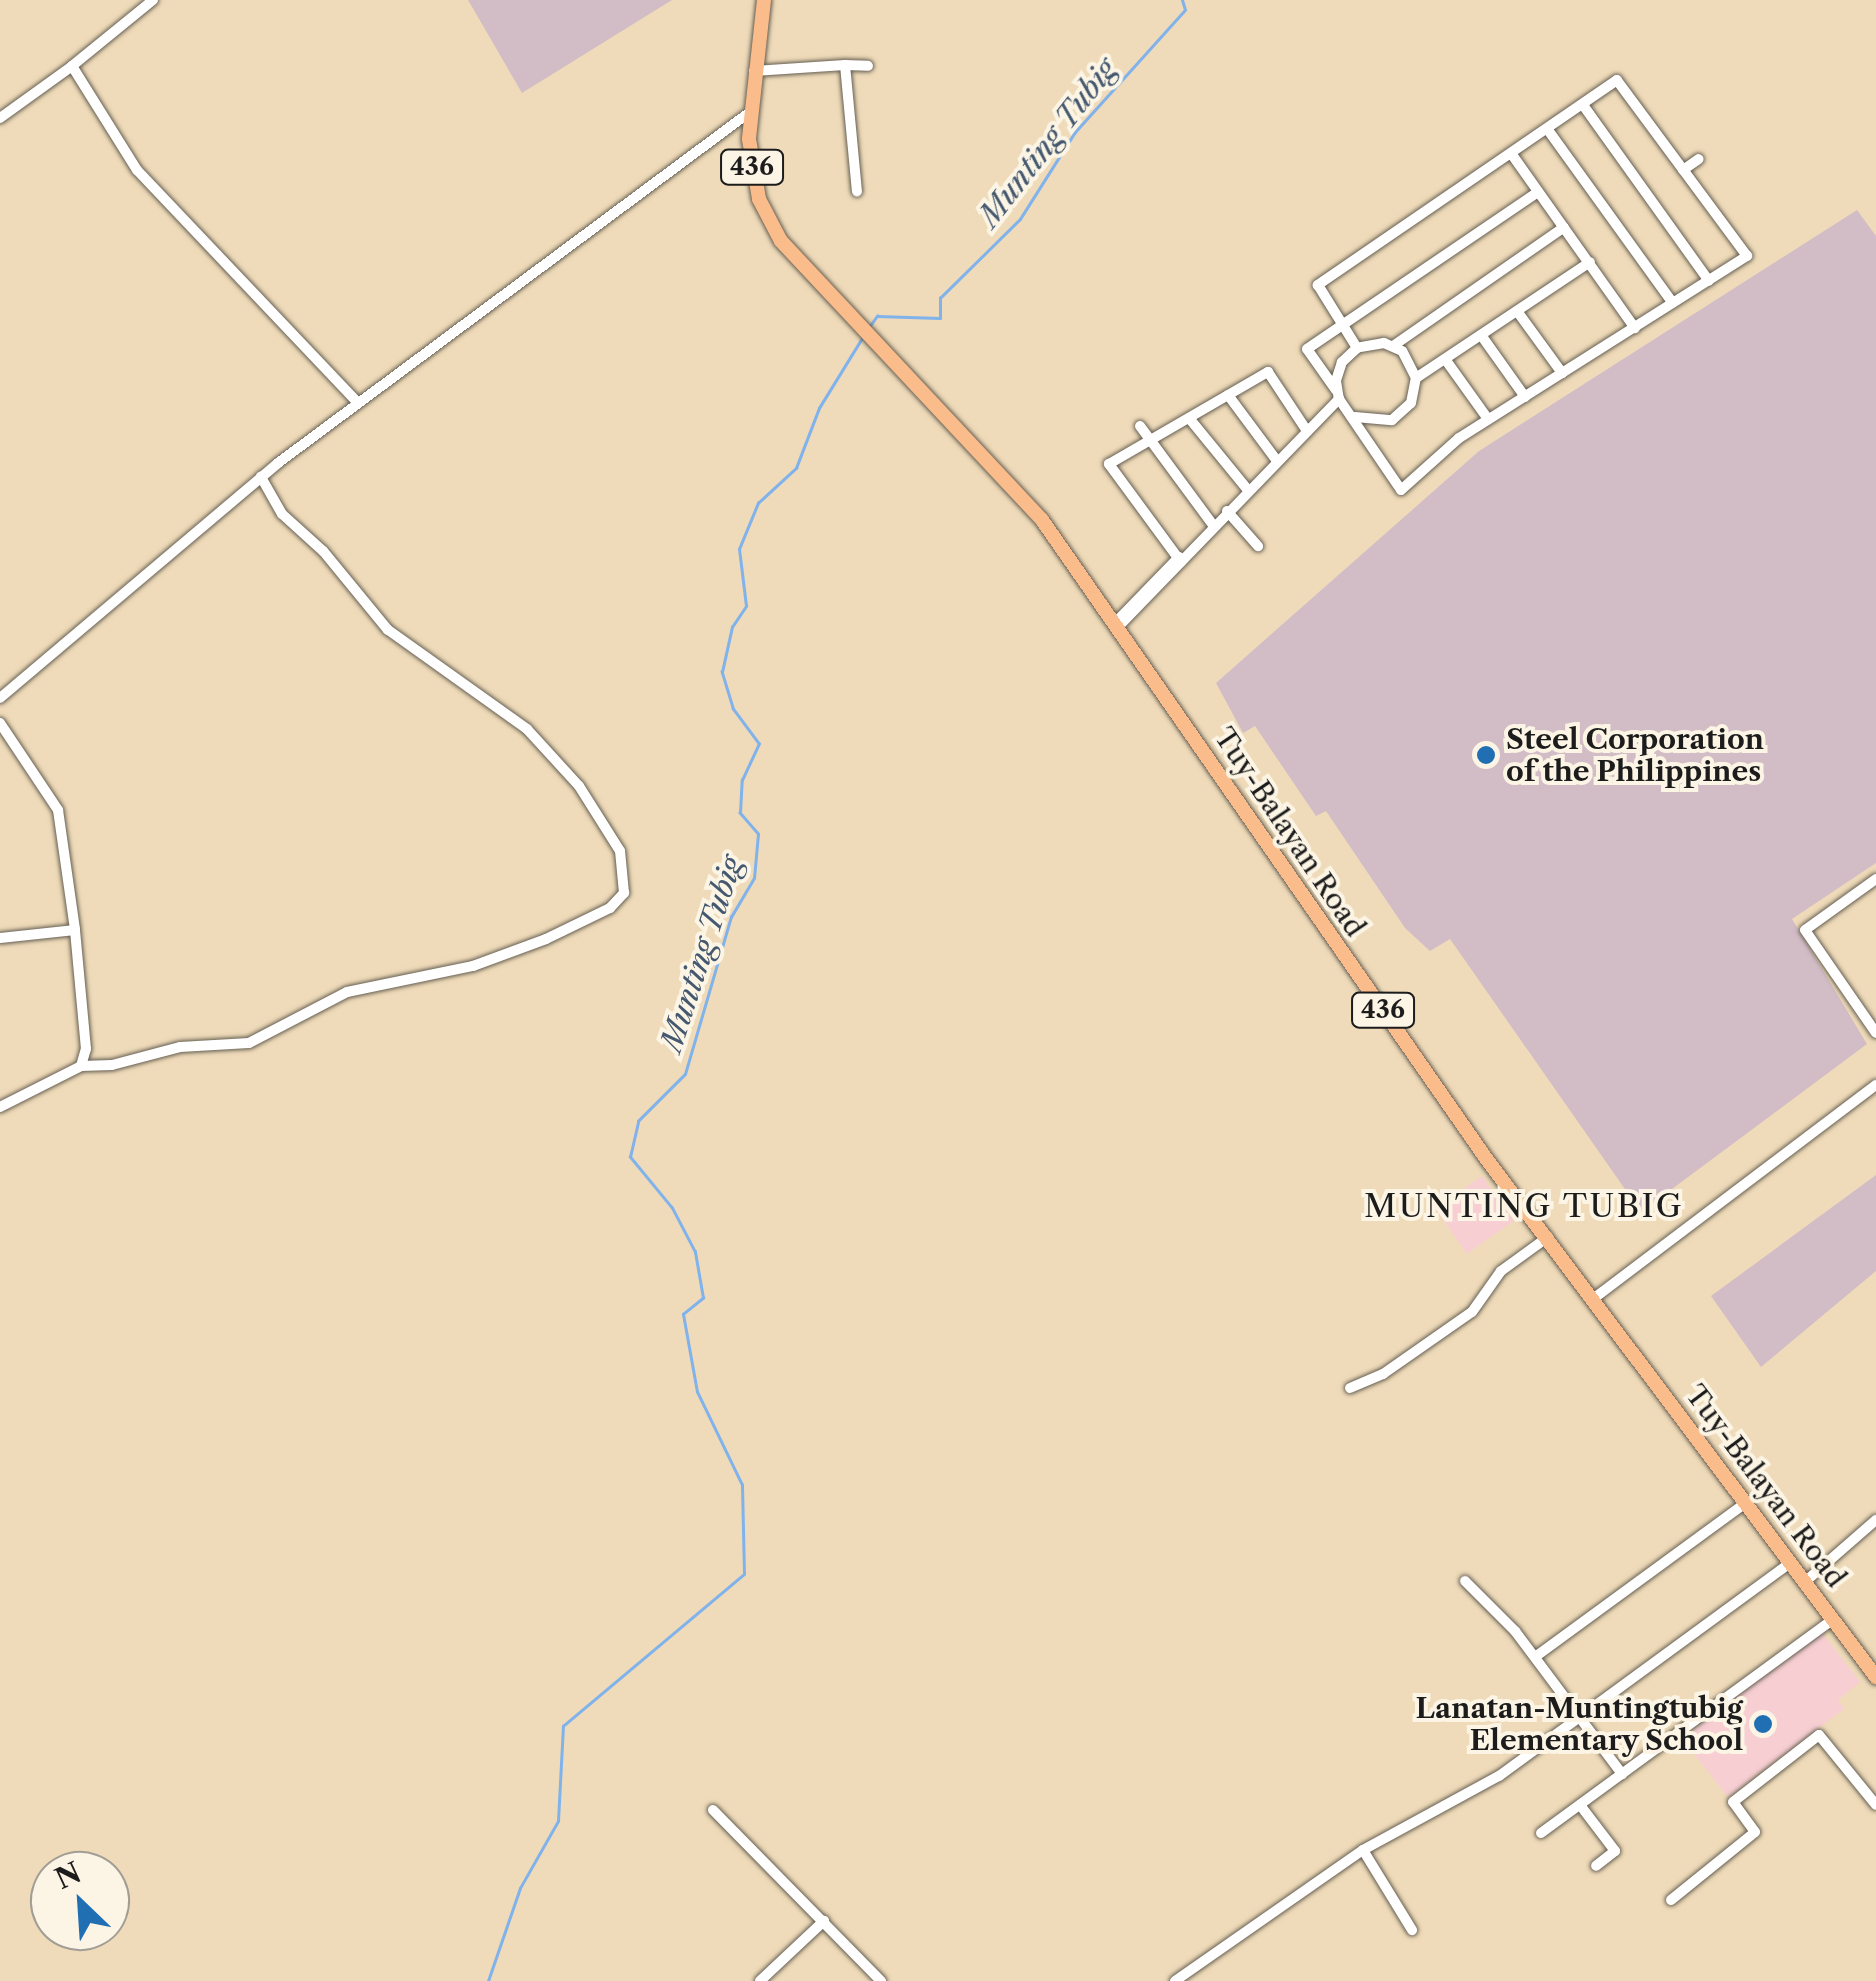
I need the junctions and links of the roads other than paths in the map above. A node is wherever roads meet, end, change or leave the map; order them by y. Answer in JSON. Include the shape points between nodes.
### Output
{"nodes":[{"id":1,"x":153,"y":0,"type":"edge"},
{"id":2,"x":764,"y":0,"type":"edge"},
{"id":3,"x":72,"y":66,"type":"junction"},
{"id":4,"x":845,"y":66,"type":"junction"},
{"id":5,"x":868,"y":66,"type":"dead end"},
{"id":6,"x":754,"y":70,"type":"junction"},
{"id":7,"x":1582,"y":105,"type":"junction"},
{"id":8,"x":750,"y":112,"type":"junction"},
{"id":9,"x":0,"y":118,"type":"edge"},
{"id":10,"x":1548,"y":130,"type":"junction"},
{"id":11,"x":1513,"y":156,"type":"junction"},
{"id":12,"x":1699,"y":159,"type":"dead end"},
{"id":13,"x":1684,"y":170,"type":"junction"},
{"id":14,"x":857,"y":191,"type":"dead end"},
{"id":15,"x":1538,"y":192,"type":"junction"},
{"id":16,"x":1564,"y":227,"type":"junction"},
{"id":17,"x":1590,"y":262,"type":"junction"},
{"id":18,"x":1708,"y":281,"type":"junction"},
{"id":19,"x":1673,"y":303,"type":"junction"},
{"id":20,"x":1517,"y":311,"type":"junction"},
{"id":21,"x":1343,"y":324,"type":"junction"},
{"id":22,"x":1635,"y":328,"type":"junction"},
{"id":23,"x":1482,"y":335,"type":"junction"},
{"id":24,"x":1393,"y":346,"type":"junction"},
{"id":25,"x":1357,"y":348,"type":"junction"},
{"id":26,"x":1445,"y":359,"type":"junction"},
{"id":27,"x":1562,"y":373,"type":"junction"},
{"id":28,"x":1416,"y":378,"type":"junction"},
{"id":29,"x":1228,"y":395,"type":"junction"},
{"id":30,"x":1338,"y":396,"type":"junction"},
{"id":31,"x":1525,"y":397,"type":"junction"},
{"id":32,"x":358,"y":403,"type":"junction"},
{"id":33,"x":1355,"y":417,"type":"junction"},
{"id":34,"x":1189,"y":418,"type":"junction"},
{"id":35,"x":1488,"y":419,"type":"junction"},
{"id":36,"x":1140,"y":426,"type":"dead end"},
{"id":37,"x":1307,"y":432,"type":"junction"},
{"id":38,"x":1150,"y":440,"type":"junction"},
{"id":39,"x":1277,"y":462,"type":"junction"},
{"id":40,"x":260,"y":477,"type":"junction"},
{"id":41,"x":1248,"y":490,"type":"junction"},
{"id":42,"x":1227,"y":511,"type":"junction"},
{"id":43,"x":1213,"y":525,"type":"junction"},
{"id":44,"x":1258,"y":546,"type":"dead end"},
{"id":45,"x":1181,"y":558,"type":"junction"},
{"id":46,"x":1116,"y":625,"type":"junction"},
{"id":47,"x":0,"y":698,"type":"edge"},
{"id":48,"x":0,"y":724,"type":"edge"},
{"id":49,"x":1876,"y":879,"type":"edge"},
{"id":50,"x":75,"y":930,"type":"junction"},
{"id":51,"x":0,"y":938,"type":"edge"},
{"id":52,"x":1876,"y":1034,"type":"edge"},
{"id":53,"x":81,"y":1066,"type":"junction"},
{"id":54,"x":1876,"y":1085,"type":"edge"},
{"id":55,"x":0,"y":1106,"type":"edge"},
{"id":56,"x":1548,"y":1237,"type":"junction"},
{"id":57,"x":1593,"y":1299,"type":"junction"},
{"id":58,"x":1350,"y":1388,"type":"dead end"},
{"id":59,"x":1747,"y":1502,"type":"junction"},
{"id":60,"x":1876,"y":1520,"type":"edge"},
{"id":61,"x":1791,"y":1562,"type":"junction"},
{"id":62,"x":1465,"y":1581,"type":"dead end"},
{"id":63,"x":1806,"y":1581,"type":"junction"},
{"id":64,"x":1834,"y":1619,"type":"junction"},
{"id":65,"x":1535,"y":1657,"type":"junction"},
{"id":66,"x":1876,"y":1677,"type":"edge"},
{"id":67,"x":1581,"y":1715,"type":"junction"},
{"id":68,"x":1622,"y":1774,"type":"junction"},
{"id":69,"x":1876,"y":1804,"type":"edge"},
{"id":70,"x":1580,"y":1805,"type":"junction"},
{"id":71,"x":713,"y":1810,"type":"dead end"},
{"id":72,"x":1542,"y":1833,"type":"dead end"},
{"id":73,"x":1363,"y":1850,"type":"junction"},
{"id":74,"x":1596,"y":1866,"type":"dead end"},
{"id":75,"x":1670,"y":1900,"type":"dead end"},
{"id":76,"x":824,"y":1921,"type":"junction"},
{"id":77,"x":1412,"y":1930,"type":"dead end"},
{"id":78,"x":760,"y":1981,"type":"edge"},
{"id":79,"x":881,"y":1981,"type":"edge"},
{"id":80,"x":1175,"y":1981,"type":"edge"}],
"edges":[{"from":1,"to":3,"type":"street"},
{"from":2,"to":6,"type":"main road","name":"Tuy-Balayan Road","number":"436"},
{"from":3,"to":9,"type":"street"},
{"from":3,"to":32,"type":"street","via":[[137,170]]},
{"from":4,"to":5,"type":"street"},
{"from":4,"to":6,"type":"street"},
{"from":4,"to":14,"type":"street"},
{"from":6,"to":8,"type":"main road","name":"Tuy-Balayan Road","number":"436"},
{"from":7,"to":10,"type":"street"},
{"from":7,"to":13,"type":"street","via":[[1617,80]]},
{"from":7,"to":18,"type":"street"},
{"from":8,"to":32,"type":"street"},
{"from":8,"to":46,"type":"main road","name":"Tuy-Balayan Road","number":"436","via":[[759,199],[789,252],[1006,477]]},
{"from":10,"to":11,"type":"street"},
{"from":10,"to":19,"type":"street"},
{"from":11,"to":15,"type":"street"},
{"from":11,"to":21,"type":"street","via":[[1318,285]]},
{"from":12,"to":13,"type":"street"},
{"from":13,"to":18,"type":"street","via":[[1747,256]]},
{"from":15,"to":16,"type":"street"},
{"from":15,"to":21,"type":"street"},
{"from":16,"to":17,"type":"street"},
{"from":16,"to":24,"type":"street"},
{"from":17,"to":20,"type":"street"},
{"from":17,"to":22,"type":"street"},
{"from":18,"to":19,"type":"street"},
{"from":19,"to":22,"type":"street"},
{"from":20,"to":23,"type":"street"},
{"from":20,"to":27,"type":"street"},
{"from":21,"to":25,"type":"street"},
{"from":21,"to":30,"type":"street","via":[[1308,349]]},
{"from":22,"to":27,"type":"street"},
{"from":23,"to":26,"type":"street"},
{"from":23,"to":31,"type":"street"},
{"from":24,"to":25,"type":"street"},
{"from":24,"to":28,"type":"street","via":[[1409,359]]},
{"from":25,"to":30,"type":"street","via":[[1342,362]]},
{"from":26,"to":28,"type":"street"},
{"from":26,"to":35,"type":"street"},
{"from":27,"to":31,"type":"street"},
{"from":28,"to":33,"type":"street","via":[[1411,403],[1392,420]]},
{"from":29,"to":34,"type":"street"},
{"from":29,"to":37,"type":"street","via":[[1268,372]]},
{"from":29,"to":39,"type":"street"},
{"from":30,"to":33,"type":"street"},
{"from":30,"to":37,"type":"street"},
{"from":31,"to":35,"type":"street"},
{"from":32,"to":40,"type":"street"},
{"from":33,"to":35,"type":"street","via":[[1401,490]]},
{"from":34,"to":38,"type":"street"},
{"from":34,"to":41,"type":"street"},
{"from":36,"to":38,"type":"street"},
{"from":37,"to":39,"type":"street"},
{"from":38,"to":43,"type":"street"},
{"from":38,"to":45,"type":"street","via":[[1110,464]]},
{"from":39,"to":41,"type":"street"},
{"from":40,"to":47,"type":"street"},
{"from":40,"to":53,"type":"street","via":[[282,514],[388,630],[527,728],[580,786],[620,851],[624,893],[610,908],[546,938],[474,966],[347,992],[249,1043],[180,1047]]},
{"from":41,"to":42,"type":"street"},
{"from":42,"to":43,"type":"street"},
{"from":42,"to":44,"type":"street"},
{"from":43,"to":45,"type":"street"},
{"from":45,"to":46,"type":"street"},
{"from":46,"to":56,"type":"main road","name":"Tuy-Balayan Road","number":"436","via":[[1485,1157]]},
{"from":48,"to":50,"type":"street","via":[[58,810]]},
{"from":49,"to":52,"type":"street","via":[[1805,930]]},
{"from":50,"to":51,"type":"street"},
{"from":50,"to":53,"type":"street","via":[[86,1049]]},
{"from":53,"to":55,"type":"street"},
{"from":54,"to":57,"type":"street"},
{"from":56,"to":57,"type":"main road","name":"Tuy-Balayan Road","number":"436"},
{"from":56,"to":58,"type":"street","via":[[1501,1271],[1472,1312],[1382,1374]]},
{"from":57,"to":59,"type":"main road","name":"Tuy-Balayan Road","number":"436"},
{"from":59,"to":61,"type":"main road","name":"Tuy-Balayan Road","number":"436"},
{"from":59,"to":65,"type":"street"},
{"from":60,"to":63,"type":"street"},
{"from":61,"to":63,"type":"main road","name":"Tuy-Balayan Road","number":"436"},
{"from":61,"to":67,"type":"street"},
{"from":62,"to":65,"type":"street"},
{"from":63,"to":64,"type":"main road","name":"Tuy-Balayan Road","number":"436"},
{"from":64,"to":66,"type":"main road","name":"Tuy-Balayan Road","number":"436"},
{"from":64,"to":68,"type":"street"},
{"from":65,"to":67,"type":"street"},
{"from":67,"to":68,"type":"street"},
{"from":67,"to":73,"type":"street","via":[[1500,1776]]},
{"from":68,"to":70,"type":"street"},
{"from":69,"to":75,"type":"street","via":[[1819,1736],[1733,1802],[1755,1832]]},
{"from":70,"to":72,"type":"street"},
{"from":70,"to":74,"type":"street","via":[[1615,1851]]},
{"from":71,"to":76,"type":"street"},
{"from":73,"to":77,"type":"street"},
{"from":73,"to":80,"type":"street"},
{"from":76,"to":78,"type":"street"},
{"from":76,"to":79,"type":"street"}]}
